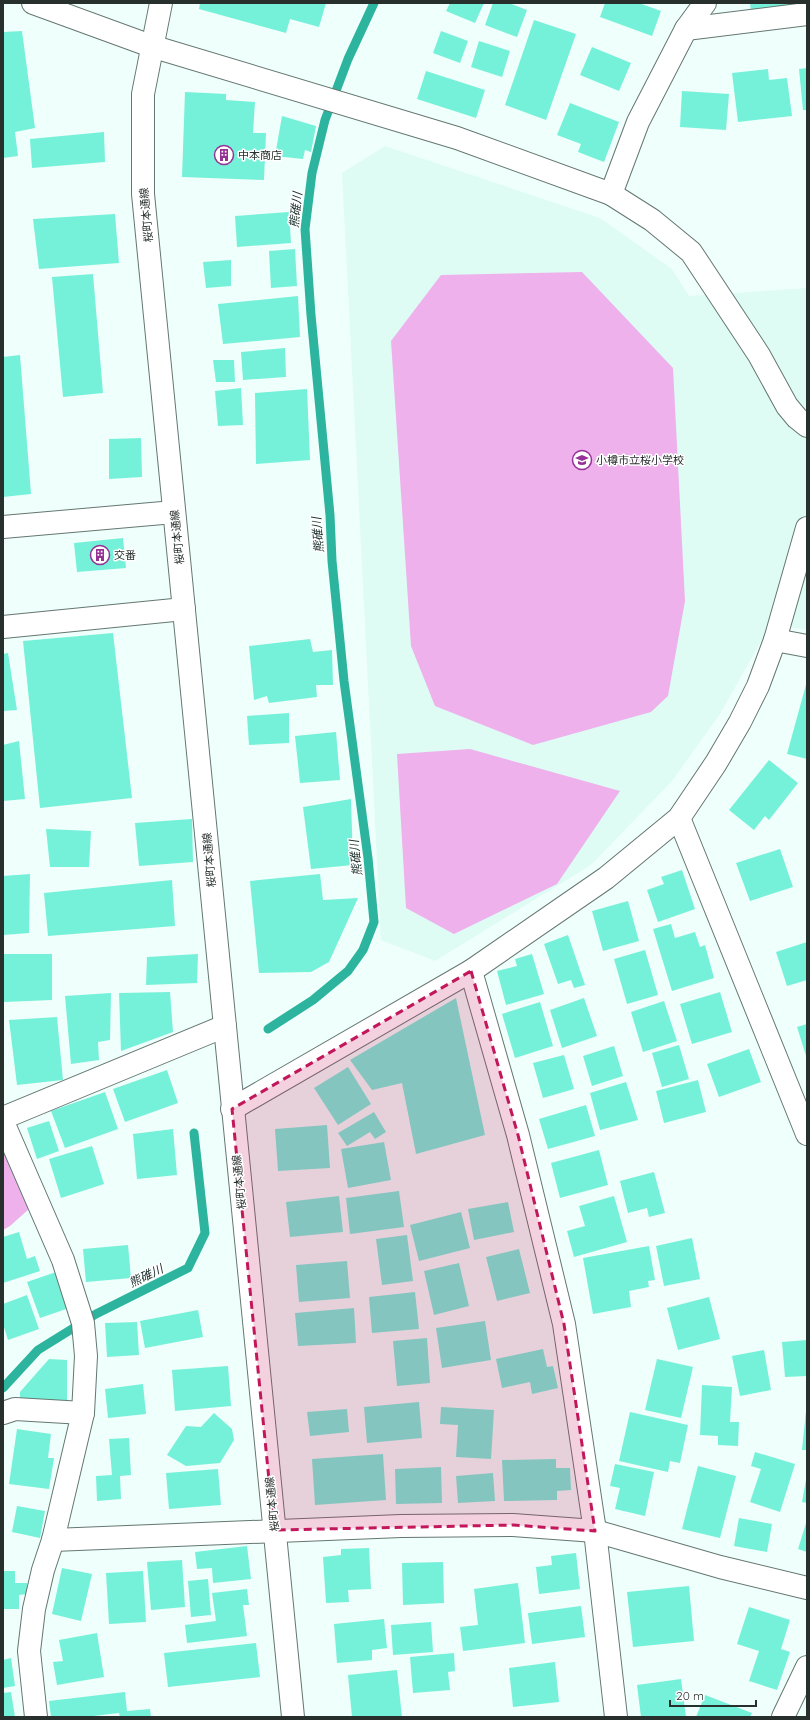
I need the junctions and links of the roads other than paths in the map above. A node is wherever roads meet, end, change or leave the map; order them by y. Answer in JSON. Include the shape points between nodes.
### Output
{"nodes":[{"id":1,"x":33,"y":3,"type":"edge"},
{"id":2,"x":161,"y":3,"type":"edge"},
{"id":3,"x":705,"y":3,"type":"edge"},
{"id":4,"x":807,"y":14,"type":"edge"},
{"id":5,"x":686,"y":29,"type":"junction"},
{"id":6,"x":151,"y":46,"type":"junction"},
{"id":7,"x":611,"y":194,"type":"junction"},
{"id":8,"x":807,"y":426,"type":"edge"},
{"id":9,"x":174,"y":512,"type":"junction"},
{"id":10,"x":3,"y":527,"type":"edge"},
{"id":11,"x":807,"y":528,"type":"edge"},
{"id":12,"x":184,"y":609,"type":"junction"},
{"id":13,"x":3,"y":627,"type":"edge"},
{"id":14,"x":775,"y":640,"type":"junction"},
{"id":15,"x":807,"y":646,"type":"edge"},
{"id":16,"x":679,"y":818,"type":"junction"},
{"id":17,"x":471,"y":970,"type":"junction"},
{"id":18,"x":225,"y":1026,"type":"junction"},
{"id":19,"x":232,"y":1109,"type":"junction"},
{"id":20,"x":3,"y":1118,"type":"edge"},
{"id":21,"x":3,"y":1122,"type":"edge"},
{"id":22,"x":807,"y":1134,"type":"edge"},
{"id":23,"x":3,"y":1413,"type":"edge"},
{"id":24,"x":83,"y":1413,"type":"junction"},
{"id":25,"x":274,"y":1530,"type":"junction"},
{"id":26,"x":595,"y":1531,"type":"junction"},
{"id":27,"x":53,"y":1540,"type":"junction"},
{"id":28,"x":807,"y":1588,"type":"edge"},
{"id":29,"x":807,"y":1667,"type":"edge"},
{"id":30,"x":36,"y":1717,"type":"edge"},
{"id":31,"x":293,"y":1717,"type":"edge"},
{"id":32,"x":616,"y":1717,"type":"edge"},
{"id":33,"x":783,"y":1717,"type":"edge"}],
"edges":[{"from":1,"to":6,"type":"street"},
{"from":2,"to":6,"type":"street","name":"桜町本通線"},
{"from":3,"to":5,"type":"street"},
{"from":4,"to":5,"type":"street"},
{"from":5,"to":7,"type":"street","via":[[638,122]]},
{"from":6,"to":7,"type":"street","via":[[457,138]]},
{"from":6,"to":9,"type":"street","name":"桜町本通線","via":[[143,94],[143,194]]},
{"from":7,"to":8,"type":"street","via":[[652,220],[691,252],[759,355],[787,406]]},
{"from":9,"to":10,"type":"street"},
{"from":9,"to":12,"type":"street","name":"桜町本通線"},
{"from":11,"to":14,"type":"street"},
{"from":12,"to":13,"type":"street"},
{"from":12,"to":18,"type":"street","name":"桜町本通線"},
{"from":14,"to":15,"type":"street"},
{"from":14,"to":16,"type":"street","via":[[758,686],[740,722]]},
{"from":16,"to":17,"type":"street","via":[[606,878]]},
{"from":16,"to":22,"type":"street"},
{"from":17,"to":19,"type":"street"},
{"from":17,"to":26,"type":"street","via":[[518,1135],[564,1324]]},
{"from":18,"to":19,"type":"street","name":"桜町本通線"},
{"from":18,"to":20,"type":"street"},
{"from":19,"to":25,"type":"street","name":"桜町本通線"},
{"from":21,"to":24,"type":"street","via":[[63,1260],[83,1323],[86,1356]]},
{"from":23,"to":24,"type":"street","via":[[14,1409]]},
{"from":24,"to":27,"type":"street"},
{"from":25,"to":26,"type":"street","via":[[513,1525]]},
{"from":25,"to":27,"type":"street"},
{"from":25,"to":31,"type":"street","name":"桜町本通線"},
{"from":26,"to":28,"type":"street","via":[[720,1567]]},
{"from":26,"to":32,"type":"street"},
{"from":27,"to":30,"type":"street","via":[[34,1609],[28,1651]]},
{"from":29,"to":33,"type":"street"}]}
